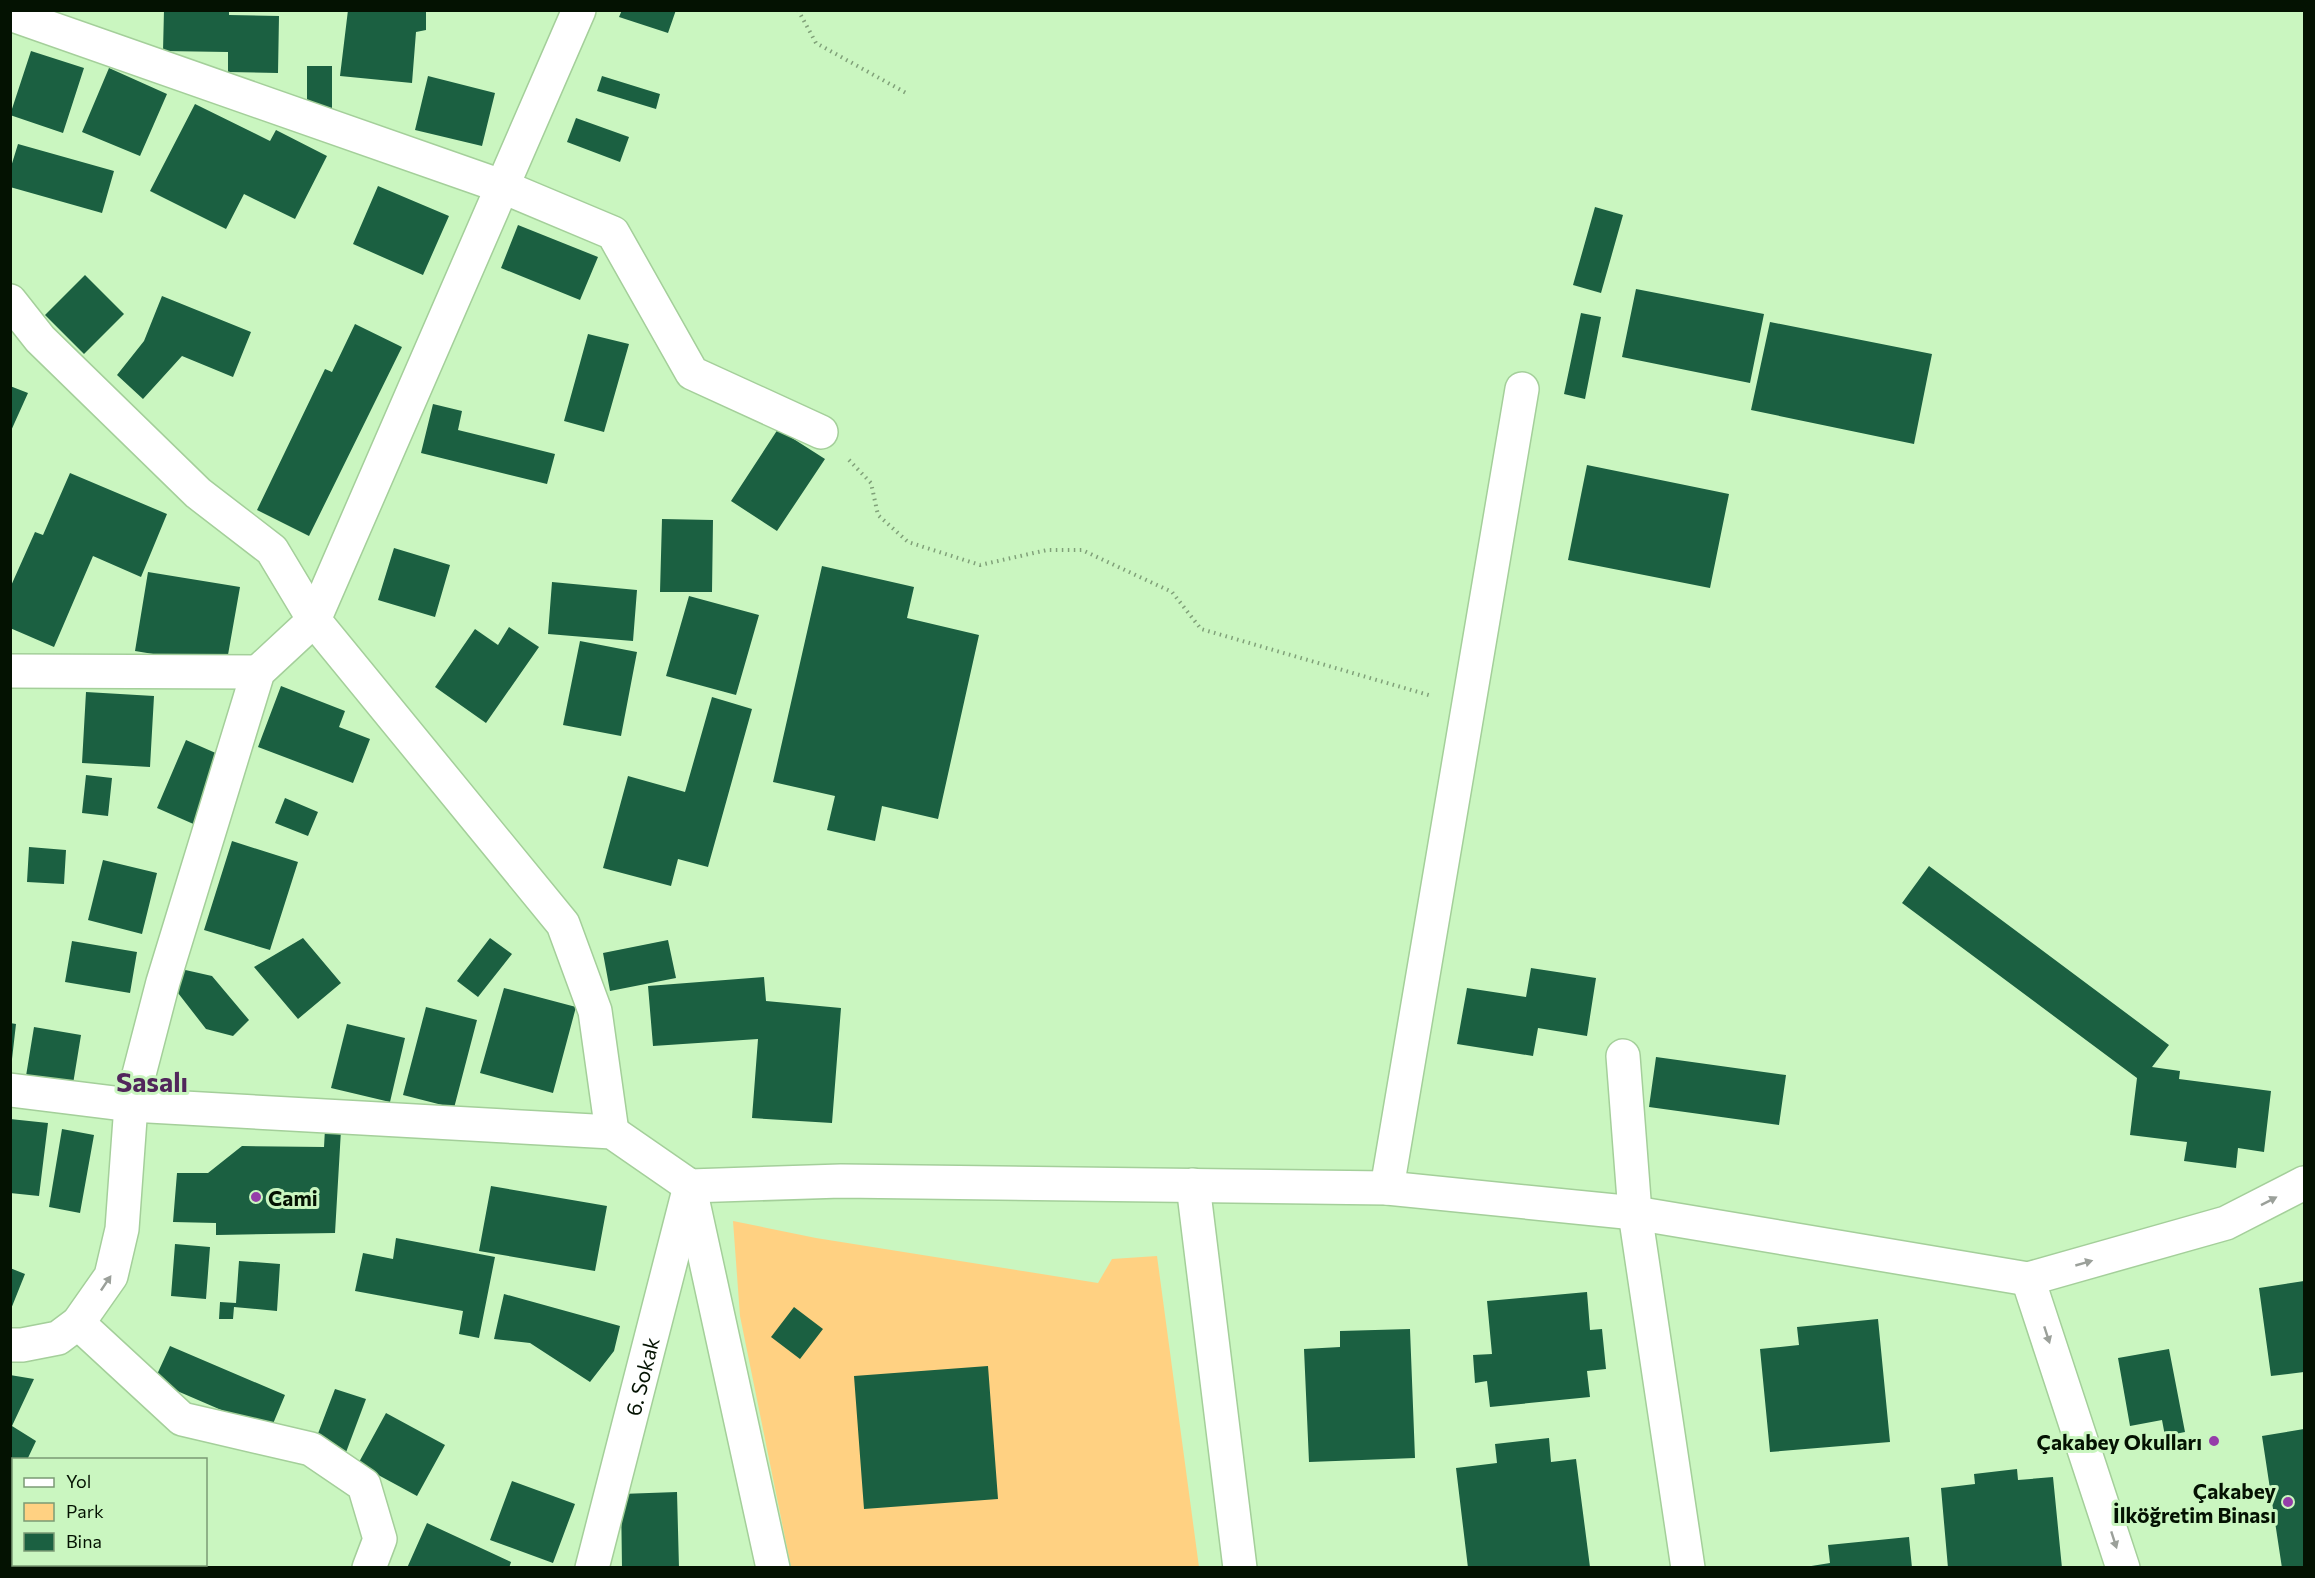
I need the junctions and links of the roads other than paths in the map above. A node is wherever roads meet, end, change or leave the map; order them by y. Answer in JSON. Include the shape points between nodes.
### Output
{"nodes":[{"id":1,"x":579,"y":10,"type":"edge"},
{"id":2,"x":10,"y":14,"type":"edge"},
{"id":3,"x":501,"y":186,"type":"junction"},
{"id":4,"x":10,"y":301,"type":"edge"},
{"id":5,"x":1522,"y":389,"type":"dead end"},
{"id":6,"x":821,"y":432,"type":"road end"},
{"id":7,"x":314,"y":620,"type":"junction"},
{"id":8,"x":10,"y":671,"type":"edge"},
{"id":9,"x":258,"y":672,"type":"junction"},
{"id":10,"x":1623,"y":1056,"type":"dead end"},
{"id":11,"x":10,"y":1090,"type":"edge"},
{"id":12,"x":131,"y":1105,"type":"junction"},
{"id":13,"x":612,"y":1132,"type":"junction"},
{"id":14,"x":2304,"y":1183,"type":"edge"},
{"id":15,"x":1193,"y":1185,"type":"junction"},
{"id":16,"x":690,"y":1186,"type":"junction"},
{"id":17,"x":1387,"y":1188,"type":"junction"},
{"id":18,"x":1635,"y":1213,"type":"junction"},
{"id":19,"x":2028,"y":1279,"type":"junction"},
{"id":20,"x":78,"y":1323,"type":"junction"},
{"id":21,"x":10,"y":1345,"type":"edge"},
{"id":22,"x":369,"y":1568,"type":"edge"},
{"id":23,"x":592,"y":1568,"type":"edge"},
{"id":24,"x":773,"y":1568,"type":"edge"},
{"id":25,"x":1240,"y":1568,"type":"edge"},
{"id":26,"x":1688,"y":1568,"type":"edge"},
{"id":27,"x":2123,"y":1568,"type":"edge"}],
"edges":[{"from":1,"to":3,"type":"street"},
{"from":2,"to":3,"type":"street"},
{"from":3,"to":6,"type":"street","via":[[613,233],[692,373]]},
{"from":3,"to":7,"type":"street"},
{"from":4,"to":7,"type":"street","via":[[40,339],[198,493],[272,550]]},
{"from":5,"to":17,"type":"street"},
{"from":7,"to":9,"type":"street"},
{"from":7,"to":13,"type":"street","via":[[563,924],[595,1011]]},
{"from":8,"to":9,"type":"street"},
{"from":9,"to":12,"type":"street","via":[[163,982]]},
{"from":10,"to":18,"type":"street"},
{"from":11,"to":12,"type":"street"},
{"from":12,"to":13,"type":"street"},
{"from":20,"to":12,"type":"street","one_way":true,"via":[[111,1276],[122,1228]]},
{"from":13,"to":16,"type":"street"},
{"from":19,"to":14,"type":"street","one_way":true,"via":[[2226,1223]]},
{"from":15,"to":16,"type":"street","via":[[841,1181]]},
{"from":15,"to":17,"type":"street"},
{"from":15,"to":25,"type":"street"},
{"from":16,"to":23,"type":"street","name":"6. Sokak"},
{"from":16,"to":24,"type":"street"},
{"from":17,"to":18,"type":"street"},
{"from":18,"to":19,"type":"street"},
{"from":18,"to":26,"type":"street"},
{"from":19,"to":27,"type":"street","one_way":true},
{"from":20,"to":21,"type":"street","via":[[58,1338]]},
{"from":20,"to":22,"type":"street","via":[[182,1419],[310,1449],[364,1485],[380,1539]]}]}
